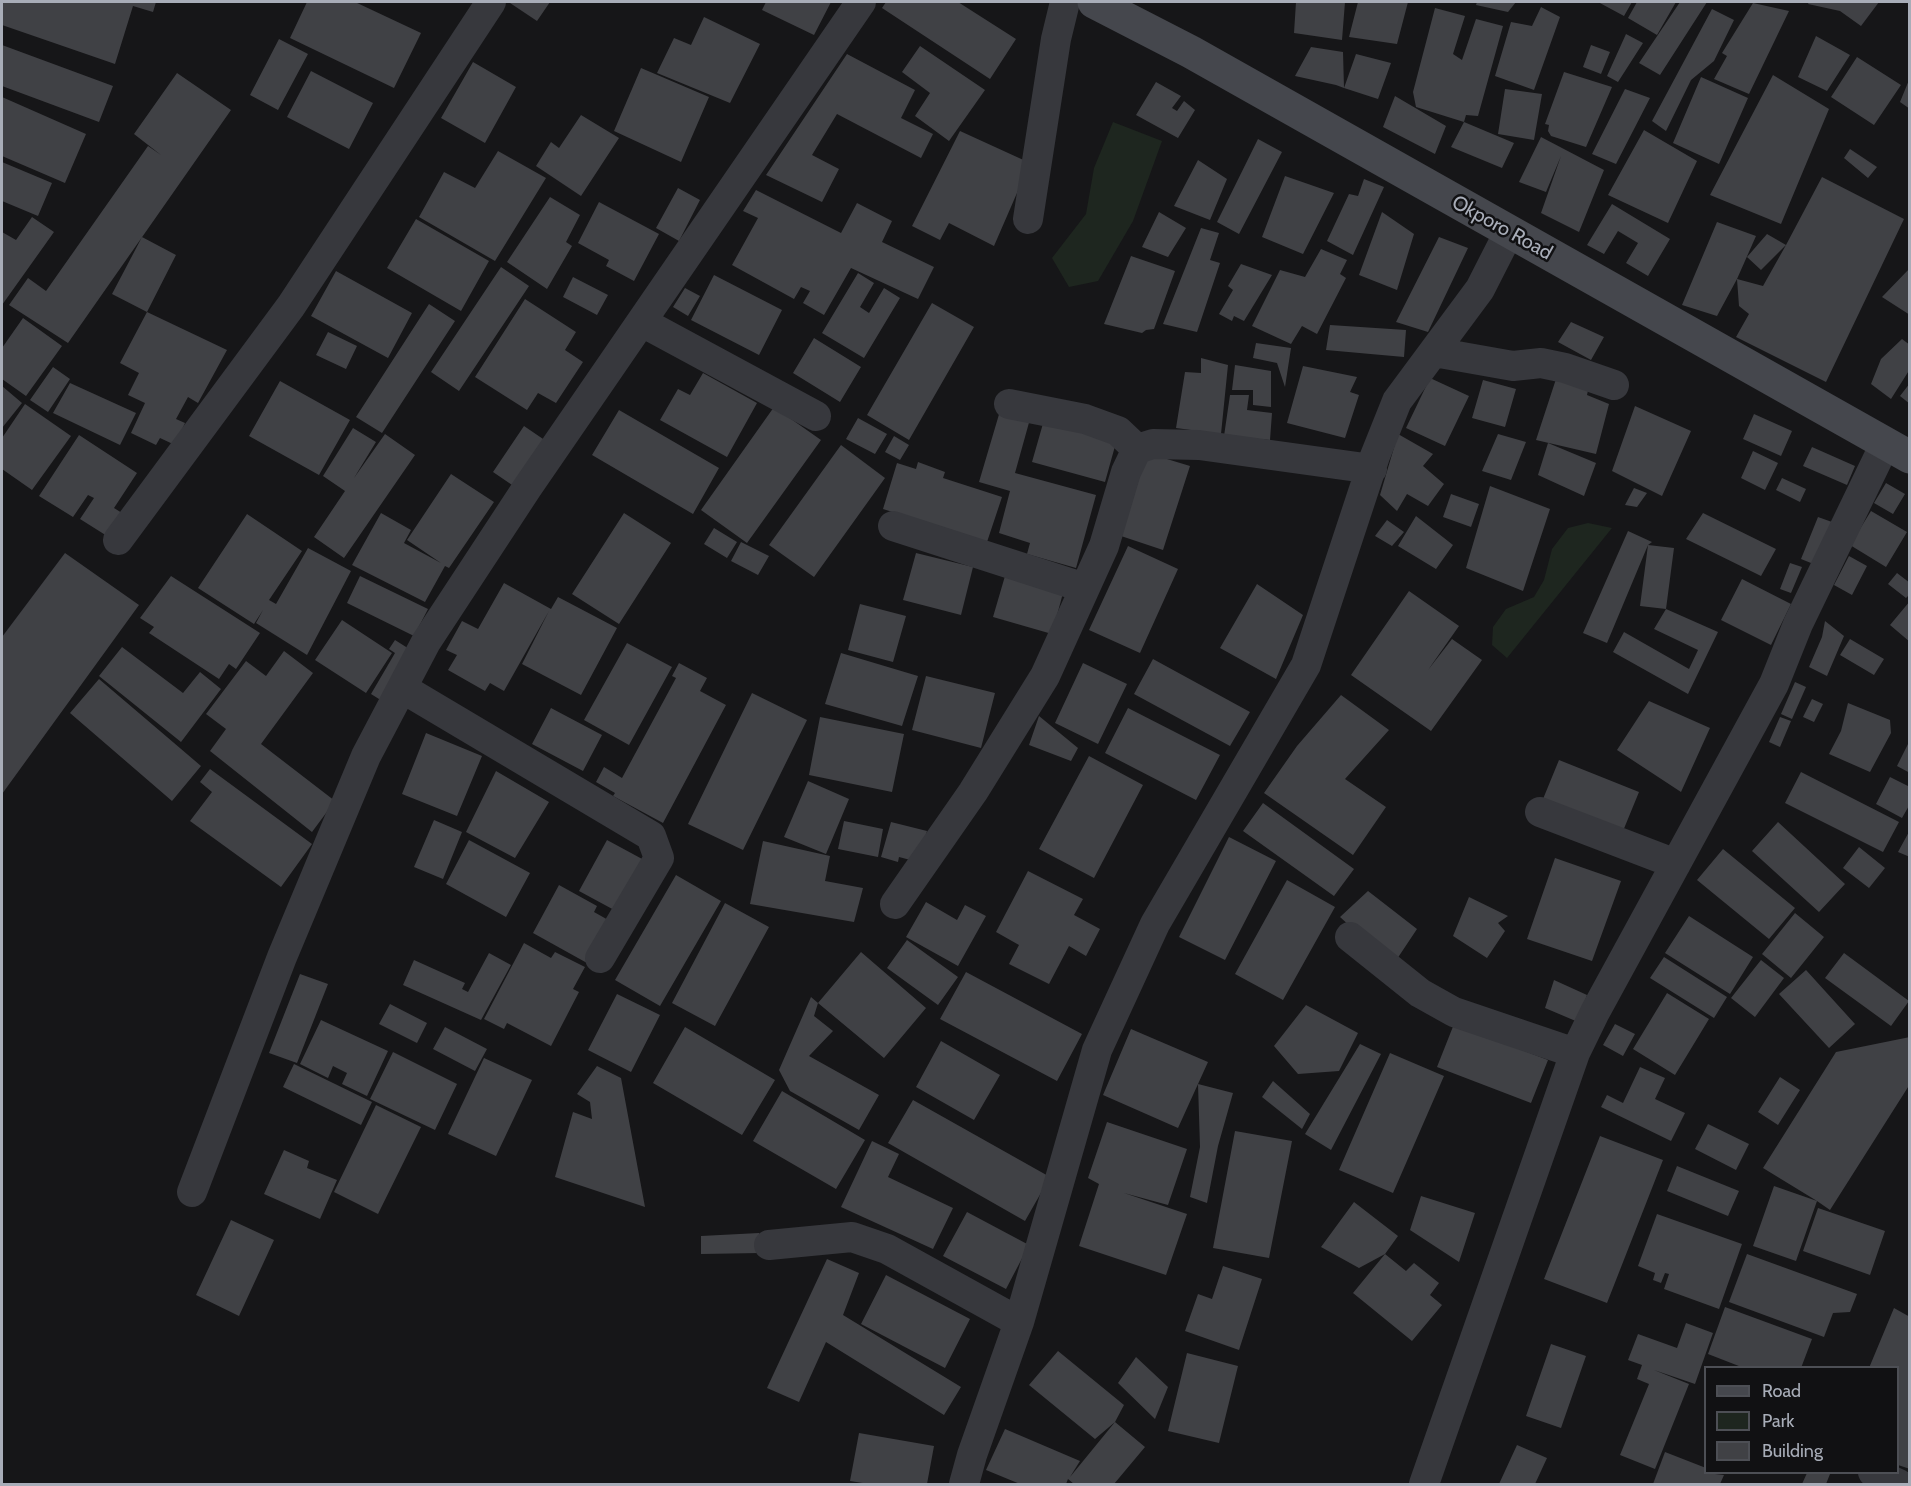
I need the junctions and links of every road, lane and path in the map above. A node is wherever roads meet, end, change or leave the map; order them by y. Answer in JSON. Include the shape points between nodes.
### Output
{"nodes":[{"id":1,"x":491,"y":2,"type":"edge"},
{"id":2,"x":861,"y":2,"type":"edge"},
{"id":3,"x":1065,"y":2,"type":"edge"},
{"id":4,"x":1094,"y":2,"type":"edge"},
{"id":5,"x":1028,"y":219,"type":"dead end"},
{"id":6,"x":1509,"y":232,"type":"junction"},
{"id":7,"x":642,"y":322,"type":"junction"},
{"id":8,"x":1434,"y":352,"type":"junction"},
{"id":9,"x":1614,"y":385,"type":"dead end"},
{"id":10,"x":1009,"y":404,"type":"dead end"},
{"id":11,"x":816,"y":416,"type":"dead end"},
{"id":12,"x":1137,"y":449,"type":"junction"},
{"id":13,"x":1897,"y":450,"type":"edge"},
{"id":14,"x":1372,"y":469,"type":"junction"},
{"id":15,"x":893,"y":526,"type":"dead end"},
{"id":16,"x":118,"y":540,"type":"dead end"},
{"id":17,"x":1085,"y":588,"type":"junction"},
{"id":18,"x":402,"y":688,"type":"junction"},
{"id":19,"x":1540,"y":812,"type":"dead end"},
{"id":20,"x":1676,"y":864,"type":"junction"},
{"id":21,"x":895,"y":904,"type":"dead end"},
{"id":22,"x":1350,"y":937,"type":"dead end"},
{"id":23,"x":600,"y":958,"type":"dead end"},
{"id":24,"x":1575,"y":1053,"type":"junction"},
{"id":25,"x":192,"y":1192,"type":"dead end"},
{"id":26,"x":769,"y":1245,"type":"dead end"},
{"id":27,"x":1020,"y":1322,"type":"junction"},
{"id":28,"x":1875,"y":1474,"type":"edge"},
{"id":29,"x":964,"y":1485,"type":"edge"},
{"id":30,"x":1424,"y":1485,"type":"edge"},
{"id":31,"x":1899,"y":1485,"type":"edge"}],
"edges":[{"from":1,"to":16,"type":"street","via":[[291,306]]},
{"from":2,"to":7,"type":"street"},
{"from":3,"to":5,"type":"street"},
{"from":4,"to":6,"type":"main road","name":"Okporo Road","via":[[1191,52]]},
{"from":6,"to":8,"type":"street","via":[[1480,289]]},
{"from":6,"to":13,"type":"main road","name":"Okporo Road"},
{"from":7,"to":11,"type":"street"},
{"from":7,"to":18,"type":"street","via":[[520,497],[426,642]]},
{"from":8,"to":9,"type":"street","via":[[1513,366],[1541,363]]},
{"from":8,"to":14,"type":"street","via":[[1397,401]]},
{"from":10,"to":12,"type":"street","via":[[1085,419],[1118,431]]},
{"from":12,"to":14,"type":"street","via":[[1153,444],[1199,446]]},
{"from":12,"to":17,"type":"street","via":[[1126,472],[1104,546]]},
{"from":13,"to":20,"type":"street","via":[[1798,624],[1774,684]]},
{"from":14,"to":27,"type":"street","via":[[1306,665],[1155,924],[1097,1050]]},
{"from":15,"to":17,"type":"street"},
{"from":17,"to":21,"type":"street","via":[[1046,676],[973,792]]},
{"from":18,"to":23,"type":"street","via":[[651,836],[659,858]]},
{"from":18,"to":25,"type":"street","via":[[366,756],[286,947]]},
{"from":19,"to":20,"type":"street"},
{"from":20,"to":24,"type":"street"},
{"from":22,"to":24,"type":"street","via":[[1420,993],[1454,1012]]},
{"from":24,"to":30,"type":"street"},
{"from":26,"to":27,"type":"street","via":[[852,1237],[887,1249]]},
{"from":27,"to":29,"type":"street"},
{"from":28,"to":31,"type":"street"}]}
